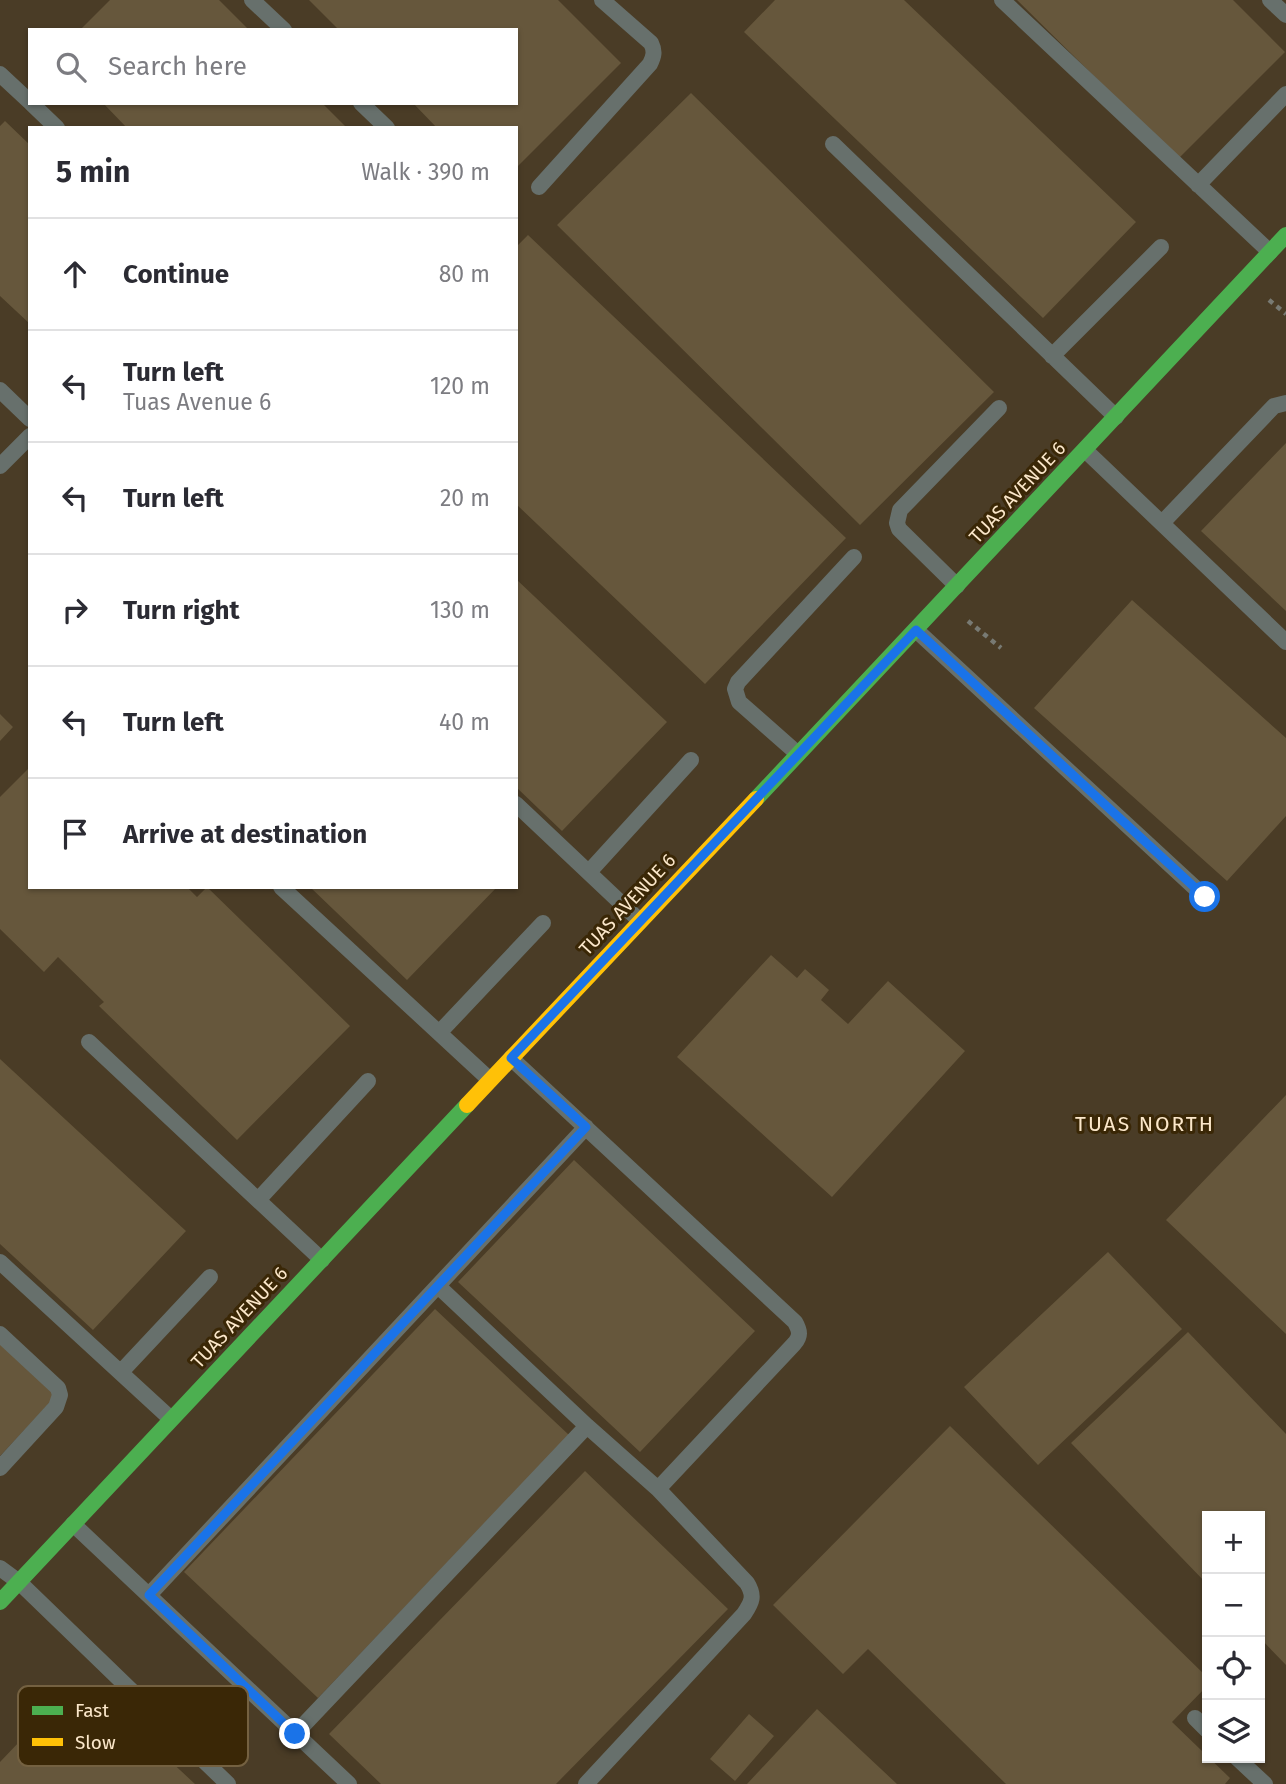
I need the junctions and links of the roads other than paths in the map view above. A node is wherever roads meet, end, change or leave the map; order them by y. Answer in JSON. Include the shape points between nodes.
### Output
{"nodes":[{"id":1,"x":252,"y":0,"type":"edge"},
{"id":2,"x":1002,"y":0,"type":"edge"},
{"id":3,"x":1270,"y":0,"type":"edge"},
{"id":4,"x":612,"y":3,"type":"edge"},
{"id":5,"x":1286,"y":15,"type":"edge"},
{"id":6,"x":282,"y":28,"type":"edge"},
{"id":7,"x":0,"y":74,"type":"edge"},
{"id":8,"x":1286,"y":94,"type":"edge"},
{"id":9,"x":28,"y":100,"type":"edge"},
{"id":10,"x":33,"y":105,"type":"edge"},
{"id":11,"x":363,"y":105,"type":"edge"},
{"id":12,"x":56,"y":126,"type":"edge"},
{"id":13,"x":385,"y":126,"type":"edge"},
{"id":14,"x":833,"y":144,"type":"dead end"},
{"id":15,"x":1198,"y":185,"type":"junction"},
{"id":16,"x":539,"y":187,"type":"dead end"},
{"id":17,"x":1286,"y":235,"type":"edge"},
{"id":18,"x":1160,"y":247,"type":"dead end"},
{"id":19,"x":1270,"y":252,"type":"junction"},
{"id":20,"x":1052,"y":356,"type":"junction"},
{"id":21,"x":0,"y":390,"type":"edge"},
{"id":22,"x":1286,"y":402,"type":"edge"},
{"id":23,"x":999,"y":408,"type":"dead end"},
{"id":24,"x":28,"y":417,"type":"edge"},
{"id":25,"x":1116,"y":417,"type":"junction"},
{"id":26,"x":28,"y":438,"type":"edge"},
{"id":27,"x":1085,"y":450,"type":"junction"},
{"id":28,"x":0,"y":466,"type":"edge"},
{"id":29,"x":1162,"y":523,"type":"junction"},
{"id":30,"x":855,"y":557,"type":"dead end"},
{"id":31,"x":957,"y":586,"type":"junction"},
{"id":32,"x":916,"y":630,"type":"junction"},
{"id":33,"x":1286,"y":642,"type":"edge"},
{"id":34,"x":799,"y":754,"type":"junction"},
{"id":35,"x":691,"y":760,"type":"dead end"},
{"id":36,"x":518,"y":806,"type":"edge"},
{"id":37,"x":589,"y":872,"type":"junction"},
{"id":38,"x":283,"y":889,"type":"edge"},
{"id":39,"x":1205,"y":897,"type":"dead end"},
{"id":40,"x":640,"y":921,"type":"junction"},
{"id":41,"x":542,"y":923,"type":"dead end"},
{"id":42,"x":439,"y":1033,"type":"junction"},
{"id":43,"x":89,"y":1042,"type":"dead end"},
{"id":44,"x":511,"y":1058,"type":"junction"},
{"id":45,"x":368,"y":1080,"type":"dead end"},
{"id":46,"x":490,"y":1080,"type":"junction"},
{"id":47,"x":586,"y":1127,"type":"junction"},
{"id":48,"x":258,"y":1200,"type":"junction"},
{"id":49,"x":322,"y":1260,"type":"junction"},
{"id":50,"x":0,"y":1262,"type":"edge"},
{"id":51,"x":210,"y":1277,"type":"dead end"},
{"id":52,"x":438,"y":1286,"type":"junction"},
{"id":53,"x":0,"y":1334,"type":"edge"},
{"id":54,"x":121,"y":1372,"type":"junction"},
{"id":55,"x":172,"y":1419,"type":"junction"},
{"id":56,"x":587,"y":1426,"type":"junction"},
{"id":57,"x":0,"y":1468,"type":"edge"},
{"id":58,"x":658,"y":1489,"type":"junction"},
{"id":59,"x":73,"y":1524,"type":"junction"},
{"id":60,"x":0,"y":1568,"type":"edge"},
{"id":61,"x":19,"y":1582,"type":"junction"},
{"id":62,"x":149,"y":1595,"type":"junction"},
{"id":63,"x":0,"y":1602,"type":"edge"},
{"id":64,"x":127,"y":1686,"type":"edge"},
{"id":65,"x":245,"y":1686,"type":"edge"},
{"id":66,"x":248,"y":1689,"type":"edge"},
{"id":67,"x":1195,"y":1718,"type":"dead end"},
{"id":68,"x":1202,"y":1725,"type":"edge"},
{"id":69,"x":295,"y":1734,"type":"junction"},
{"id":70,"x":1241,"y":1763,"type":"edge"},
{"id":71,"x":209,"y":1766,"type":"edge"},
{"id":72,"x":1256,"y":1781,"type":"edge"},
{"id":73,"x":228,"y":1784,"type":"edge"},
{"id":74,"x":349,"y":1784,"type":"edge"},
{"id":75,"x":586,"y":1784,"type":"edge"}],
"edges":[{"from":1,"to":6,"type":"lane"},
{"from":2,"to":15,"type":"lane"},
{"from":3,"to":5,"type":"lane"},
{"from":4,"to":16,"type":"lane","via":[[651,43],[653,58]]},
{"from":7,"to":9,"type":"lane"},
{"from":8,"to":15,"type":"lane"},
{"from":10,"to":12,"type":"lane"},
{"from":11,"to":13,"type":"lane"},
{"from":14,"to":20,"type":"lane"},
{"from":15,"to":19,"type":"lane"},
{"from":17,"to":19,"type":"street","name":"TUAS AVENUE 6"},
{"from":18,"to":20,"type":"lane"},
{"from":19,"to":25,"type":"street","name":"TUAS AVENUE 6"},
{"from":20,"to":25,"type":"lane"},
{"from":21,"to":24,"type":"lane"},
{"from":22,"to":29,"type":"lane","via":[[1274,406]]},
{"from":23,"to":31,"type":"lane","via":[[898,516],[899,529]]},
{"from":25,"to":27,"type":"street","name":"TUAS AVENUE 6"},
{"from":26,"to":28,"type":"lane"},
{"from":27,"to":29,"type":"lane"},
{"from":27,"to":31,"type":"street","name":"TUAS AVENUE 6"},
{"from":29,"to":33,"type":"lane"},
{"from":30,"to":34,"type":"lane","via":[[735,689],[739,702]]},
{"from":31,"to":32,"type":"street","name":"TUAS AVENUE 6"},
{"from":32,"to":34,"type":"street","name":"TUAS AVENUE 6"},
{"from":32,"to":39,"type":"lane"},
{"from":34,"to":40,"type":"street","name":"TUAS AVENUE 6"},
{"from":35,"to":37,"type":"lane"},
{"from":36,"to":37,"type":"lane"},
{"from":37,"to":40,"type":"lane"},
{"from":38,"to":42,"type":"lane"},
{"from":40,"to":44,"type":"street","name":"TUAS AVENUE 6"},
{"from":41,"to":42,"type":"lane"},
{"from":42,"to":46,"type":"lane"},
{"from":43,"to":48,"type":"lane"},
{"from":44,"to":46,"type":"street","name":"TUAS AVENUE 6"},
{"from":44,"to":47,"type":"lane"},
{"from":45,"to":48,"type":"lane"},
{"from":46,"to":49,"type":"street","name":"TUAS AVENUE 6"},
{"from":47,"to":52,"type":"lane"},
{"from":47,"to":58,"type":"lane","via":[[795,1322],[800,1333]]},
{"from":48,"to":49,"type":"lane"},
{"from":49,"to":55,"type":"street","name":"TUAS AVENUE 6"},
{"from":50,"to":54,"type":"lane"},
{"from":51,"to":54,"type":"lane"},
{"from":52,"to":56,"type":"lane"},
{"from":52,"to":62,"type":"lane"},
{"from":53,"to":57,"type":"lane","via":[[60,1395],[56,1407]]},
{"from":54,"to":55,"type":"lane"},
{"from":55,"to":59,"type":"street","name":"TUAS AVENUE 6"},
{"from":56,"to":58,"type":"lane"},
{"from":56,"to":69,"type":"lane"},
{"from":58,"to":75,"type":"lane","via":[[747,1583],[752,1601]]},
{"from":59,"to":61,"type":"street","name":"TUAS AVENUE 6"},
{"from":59,"to":62,"type":"lane"},
{"from":60,"to":61,"type":"lane"},
{"from":61,"to":63,"type":"street","name":"TUAS AVENUE 6"},
{"from":61,"to":64,"type":"lane"},
{"from":62,"to":65,"type":"lane"},
{"from":66,"to":69,"type":"lane"},
{"from":67,"to":68,"type":"lane"},
{"from":69,"to":74,"type":"lane"},
{"from":70,"to":72,"type":"lane"},
{"from":71,"to":73,"type":"lane"}]}
